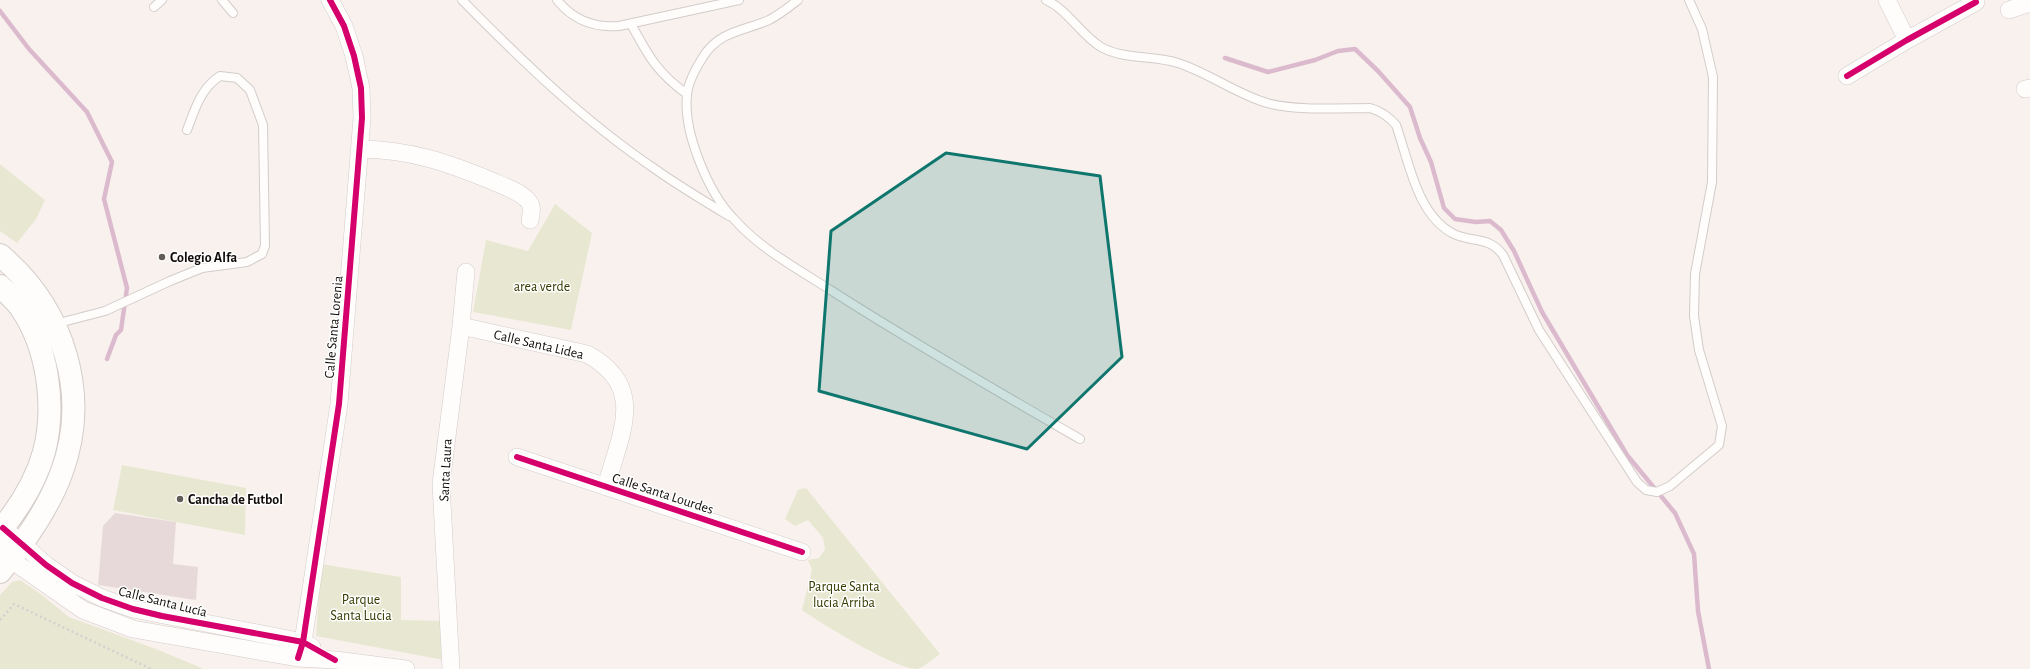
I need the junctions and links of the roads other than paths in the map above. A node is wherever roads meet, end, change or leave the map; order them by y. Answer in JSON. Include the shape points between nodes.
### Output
{"nodes":[{"id":1,"x":162,"y":0,"type":"edge"},
{"id":2,"x":222,"y":0,"type":"edge"},
{"id":3,"x":330,"y":0,"type":"edge"},
{"id":4,"x":462,"y":0,"type":"edge"},
{"id":5,"x":556,"y":0,"type":"edge"},
{"id":6,"x":739,"y":0,"type":"edge"},
{"id":7,"x":798,"y":0,"type":"edge"},
{"id":8,"x":1887,"y":0,"type":"edge"},
{"id":9,"x":1051,"y":1,"type":"edge"},
{"id":10,"x":1689,"y":1,"type":"edge"},
{"id":11,"x":1976,"y":2,"type":"dead end"},
{"id":12,"x":2030,"y":4,"type":"edge"},
{"id":13,"x":154,"y":7,"type":"dead end"},
{"id":14,"x":2009,"y":10,"type":"dead end"},
{"id":15,"x":233,"y":13,"type":"dead end"},
{"id":16,"x":631,"y":24,"type":"junction"},
{"id":17,"x":1907,"y":40,"type":"junction"},
{"id":18,"x":1847,"y":76,"type":"dead end"},
{"id":19,"x":687,"y":94,"type":"junction"},
{"id":20,"x":187,"y":130,"type":"dead end"},
{"id":21,"x":360,"y":149,"type":"junction"},
{"id":22,"x":731,"y":217,"type":"junction"},
{"id":23,"x":530,"y":220,"type":"dead end"},
{"id":24,"x":0,"y":255,"type":"edge"},
{"id":25,"x":466,"y":272,"type":"dead end"},
{"id":26,"x":0,"y":286,"type":"edge"},
{"id":27,"x":54,"y":324,"type":"junction"},
{"id":28,"x":461,"y":326,"type":"junction"},
{"id":29,"x":1080,"y":440,"type":"dead end"},
{"id":30,"x":517,"y":457,"type":"dead end"},
{"id":31,"x":606,"y":487,"type":"junction"},
{"id":32,"x":1,"y":530,"type":"edge"},
{"id":33,"x":802,"y":552,"type":"dead end"},
{"id":34,"x":11,"y":558,"type":"edge"},
{"id":35,"x":303,"y":642,"type":"junction"},
{"id":36,"x":298,"y":658,"type":"junction"},
{"id":37,"x":335,"y":660,"type":"junction"},
{"id":38,"x":406,"y":669,"type":"edge"},
{"id":39,"x":451,"y":669,"type":"edge"}],
"edges":[{"from":1,"to":13,"type":"lane"},
{"from":2,"to":15,"type":"lane"},
{"from":3,"to":21,"type":"street","name":"Calle Santa Lorenia","via":[[344,26],[361,88]]},
{"from":4,"to":22,"type":"lane","via":[[538,76],[585,117],[655,169]]},
{"from":5,"to":16,"type":"lane","via":[[586,23],[603,27]]},
{"from":6,"to":16,"type":"lane"},
{"from":7,"to":19,"type":"lane","via":[[770,19],[723,36],[704,54]]},
{"from":8,"to":17,"type":"street"},
{"from":9,"to":10,"type":"lane","via":[[1101,47],[1114,53],[1180,63],[1267,103],[1287,107],[1370,108],[1389,117],[1396,126],[1424,206],[1436,220],[1455,234],[1489,242],[1497,247],[1539,330],[1619,456],[1637,482],[1646,490],[1657,492],[1670,486],[1719,445],[1722,426],[1699,350],[1694,316],[1695,274],[1712,182],[1713,77],[1702,29]]},
{"from":11,"to":17,"type":"street"},
{"from":12,"to":14,"type":"street"},
{"from":16,"to":19,"type":"lane","via":[[655,65],[669,82]]},
{"from":17,"to":18,"type":"street"},
{"from":19,"to":22,"type":"lane","via":[[687,112],[700,162]]},
{"from":20,"to":27,"type":"lane","via":[[204,90],[220,76],[237,78],[250,90],[263,125],[264,250],[258,257],[247,262],[202,268],[105,311]]},
{"from":21,"to":23,"type":"street","via":[[408,152],[459,167],[504,186],[528,200],[532,207]]},
{"from":21,"to":35,"type":"street","name":"Calle Santa Lorenia","via":[[339,404]]},
{"from":22,"to":29,"type":"lane","via":[[750,236],[772,252],[884,324]]},
{"from":24,"to":27,"type":"main road","via":[[19,271],[51,315]]},
{"from":25,"to":28,"type":"street","name":"Santa Laura"},
{"from":26,"to":32,"type":"main road","via":[[21,308],[36,338],[47,374],[49,412],[44,451],[33,482]]},
{"from":27,"to":34,"type":"main road","via":[[68,357],[73,396],[70,440],[61,474],[45,508]]},
{"from":28,"to":31,"type":"street","name":"Calle Santa Lidea","via":[[587,354],[602,362],[613,374],[622,388],[626,401],[626,415]]},
{"from":28,"to":39,"type":"street","name":"Santa Laura","via":[[441,484]]},
{"from":30,"to":31,"type":"street","name":"Calle Santa Lourdes"},
{"from":31,"to":33,"type":"street","name":"Calle Santa Lourdes"},
{"from":32,"to":34,"type":"street"},
{"from":34,"to":35,"type":"street","name":"Calle Santa Lucía","via":[[46,565],[72,583],[102,598],[133,609]]},
{"from":34,"to":36,"type":"street","name":"Calle Santa Lucía","via":[[83,610],[133,629]]},
{"from":35,"to":36,"type":"street","name":"Calle Santa Lorenia"},
{"from":35,"to":37,"type":"street","name":"Calle Santa Lucía"},
{"from":36,"to":37,"type":"street","name":"Calle Santa Lucía"},
{"from":37,"to":38,"type":"street","name":"Calle Santa Lucía"}]}
